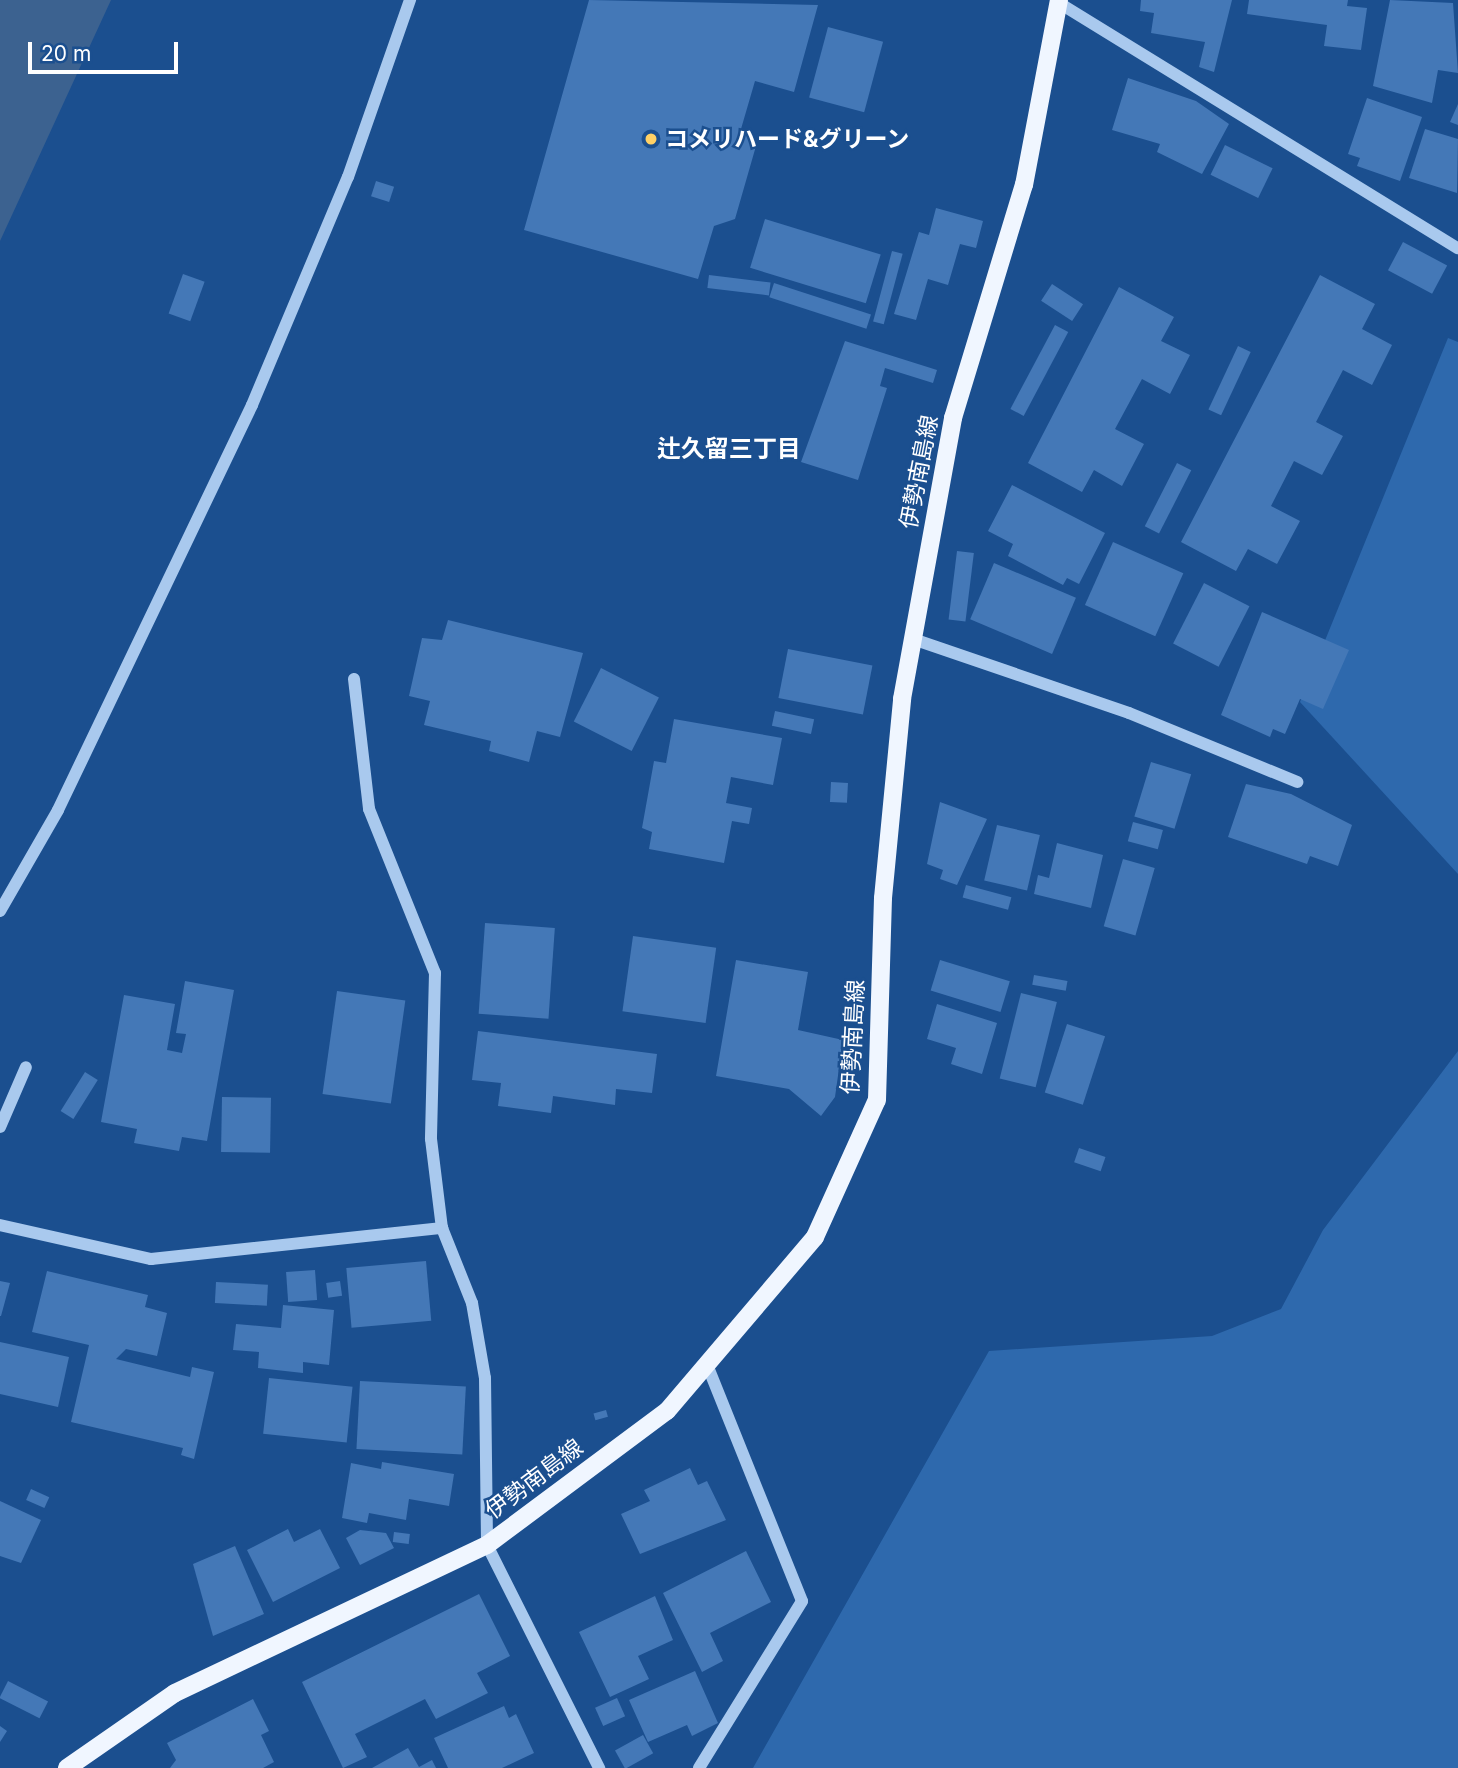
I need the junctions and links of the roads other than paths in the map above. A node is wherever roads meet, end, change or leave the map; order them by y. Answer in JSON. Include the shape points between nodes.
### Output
{"nodes":[{"id":1,"x":410,"y":0,"type":"edge"},
{"id":2,"x":1059,"y":1,"type":"edge"},
{"id":3,"x":1458,"y":248,"type":"edge"},
{"id":4,"x":913,"y":639,"type":"junction"},
{"id":5,"x":354,"y":679,"type":"dead end"},
{"id":6,"x":1297,"y":782,"type":"dead end"},
{"id":7,"x":0,"y":911,"type":"edge"},
{"id":8,"x":26,"y":1067,"type":"dead end"},
{"id":9,"x":0,"y":1127,"type":"edge"},
{"id":10,"x":0,"y":1224,"type":"edge"},
{"id":11,"x":442,"y":1228,"type":"junction"},
{"id":12,"x":707,"y":1364,"type":"junction"},
{"id":13,"x":487,"y":1545,"type":"junction"},
{"id":14,"x":67,"y":1768,"type":"edge"},
{"id":15,"x":599,"y":1768,"type":"edge"},
{"id":16,"x":699,"y":1768,"type":"edge"}],
"edges":[{"from":1,"to":7,"type":"street","via":[[348,177],[252,405],[58,810]]},
{"from":2,"to":3,"type":"street"},
{"from":2,"to":4,"type":"main road","name":"伊勢南島線","via":[[1024,185],[953,418]]},
{"from":4,"to":6,"type":"street","via":[[1129,713]]},
{"from":4,"to":12,"type":"main road","name":"伊勢南島線","via":[[883,898],[877,1100],[816,1237]]},
{"from":5,"to":11,"type":"street","via":[[369,809],[435,973],[431,1139]]},
{"from":8,"to":9,"type":"street"},
{"from":10,"to":11,"type":"street","via":[[151,1259]]},
{"from":11,"to":13,"type":"street","via":[[472,1303],[485,1378]]},
{"from":12,"to":13,"type":"main road","name":"伊勢南島線","via":[[667,1411]]},
{"from":12,"to":16,"type":"street","via":[[802,1601]]},
{"from":13,"to":14,"type":"main road","name":"伊勢南島線","via":[[174,1693]]},
{"from":13,"to":15,"type":"street"}]}
